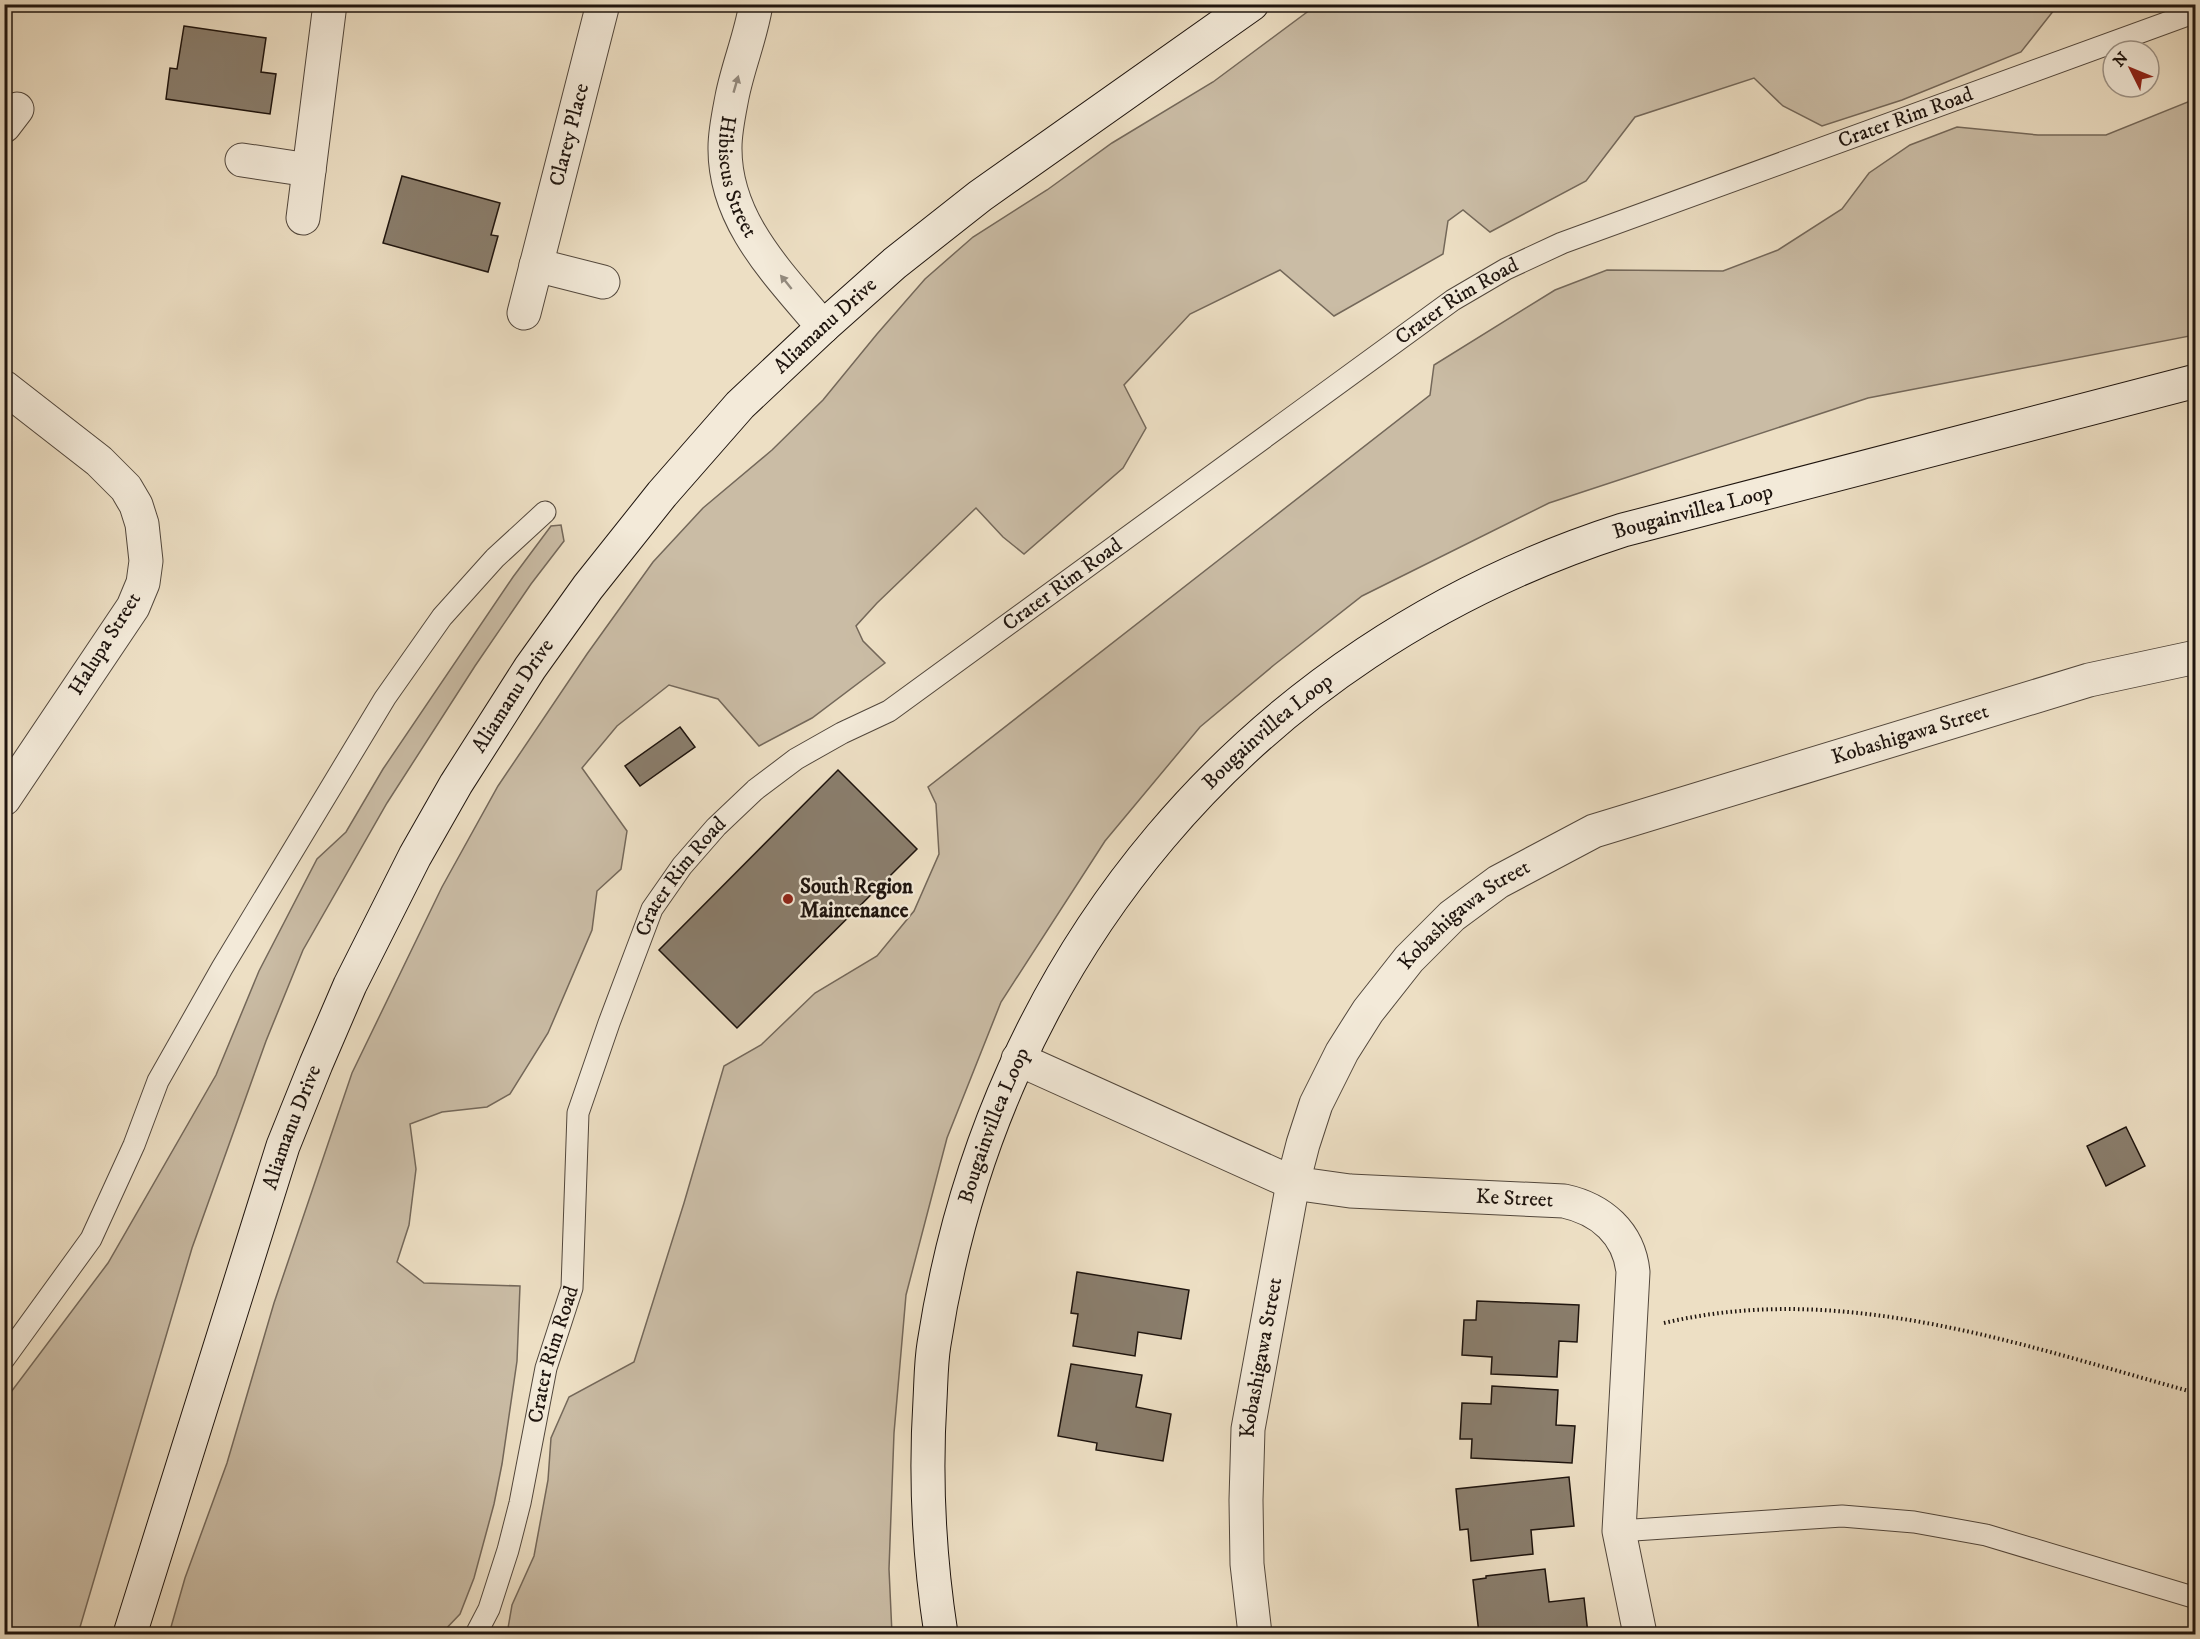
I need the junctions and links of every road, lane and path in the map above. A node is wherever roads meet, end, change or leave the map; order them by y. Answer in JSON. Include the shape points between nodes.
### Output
{"nodes":[{"id":1,"x":330,"y":4,"type":"edge"},
{"id":2,"x":603,"y":4,"type":"edge"},
{"id":3,"x":756,"y":4,"type":"edge"},
{"id":4,"x":1252,"y":4,"type":"edge"},
{"id":5,"x":2196,"y":12,"type":"edge"},
{"id":6,"x":242,"y":160,"type":"dead end"},
{"id":7,"x":309,"y":170,"type":"junction"},
{"id":8,"x":303,"y":219,"type":"dead end"},
{"id":9,"x":536,"y":265,"type":"junction"},
{"id":10,"x":603,"y":282,"type":"dead end"},
{"id":11,"x":524,"y":313,"type":"dead end"},
{"id":12,"x":824,"y":327,"type":"junction"},
{"id":13,"x":2196,"y":381,"type":"edge"},
{"id":14,"x":4,"y":387,"type":"edge"},
{"id":15,"x":545,"y":512,"type":"dead end"},
{"id":16,"x":2196,"y":657,"type":"edge"},
{"id":17,"x":4,"y":799,"type":"edge"},
{"id":18,"x":1018,"y":1059,"type":"junction"},
{"id":19,"x":1293,"y":1182,"type":"junction"},
{"id":20,"x":1659,"y":1324,"type":"dead end"},
{"id":21,"x":4,"y":1359,"type":"edge"},
{"id":22,"x":2196,"y":1393,"type":"edge"},
{"id":23,"x":1619,"y":1531,"type":"junction"},
{"id":24,"x":2196,"y":1598,"type":"edge"},
{"id":25,"x":130,"y":1635,"type":"edge"},
{"id":26,"x":476,"y":1635,"type":"edge"},
{"id":27,"x":941,"y":1635,"type":"edge"},
{"id":28,"x":1256,"y":1635,"type":"edge"},
{"id":29,"x":1640,"y":1635,"type":"edge"}],
"edges":[{"from":1,"to":7,"type":"street"},
{"from":2,"to":9,"type":"street","name":"Clarey Place"},
{"from":12,"to":3,"type":"street","name":"Hibiscus Street","one_way":true,"via":[[753,241],[737,211],[728,181],[725,147],[732,95]]},
{"from":4,"to":12,"type":"street","name":"Aliamanu Drive","via":[[980,196],[895,263]]},
{"from":5,"to":26,"type":"lane","name":"Crater Rim Road","via":[[1562,243],[1506,269],[1444,306],[889,711],[796,759],[716,826],[652,909],[578,1113],[572,1288],[546,1368],[508,1550],[489,1609]]},
{"from":6,"to":7,"type":"street"},
{"from":7,"to":8,"type":"street"},
{"from":9,"to":10,"type":"street"},
{"from":9,"to":11,"type":"street","name":"Clarey Place"},
{"from":12,"to":25,"type":"street","name":"Aliamanu Drive","via":[[740,405],[588,586],[489,730],[415,856],[350,986],[283,1146]]},
{"from":13,"to":18,"type":"street","name":"Bougainvillea Loop","via":[[1623,530],[1532,562],[1420,618],[1283,715],[1239,753],[1154,843],[1069,962]]},
{"from":14,"to":17,"type":"street","name":"Halupa Street","via":[[99,461],[126,488],[142,524],[146,561],[143,583],[133,607]]},
{"from":15,"to":21,"type":"lane","via":[[495,558],[442,617],[385,698],[158,1081],[91,1239]]},
{"from":16,"to":19,"type":"street","name":"Kobashigawa Street","via":[[2089,680],[1594,831],[1498,882],[1452,916],[1409,959],[1368,1011],[1316,1104]]},
{"from":18,"to":19,"type":"street","name":"Ke Street"},
{"from":18,"to":27,"type":"street","name":"Bougainvillea Loop","via":[[960,1216],[933,1347],[928,1505],[932,1576]]},
{"from":19,"to":23,"type":"street","name":"Ke Street","via":[[1350,1191],[1564,1201],[1598,1213],[1617,1230],[1630,1254],[1634,1281]]},
{"from":19,"to":28,"type":"street","name":"Kobashigawa Street","via":[[1248,1429],[1247,1564]]},
{"from":20,"to":22,"type":"path","via":[[1782,1309],[1843,1310],[1991,1336]]},
{"from":23,"to":24,"type":"lane","via":[[1842,1516],[1914,1522],[1986,1535]]},
{"from":23,"to":29,"type":"street","name":"Ke Street"}]}
